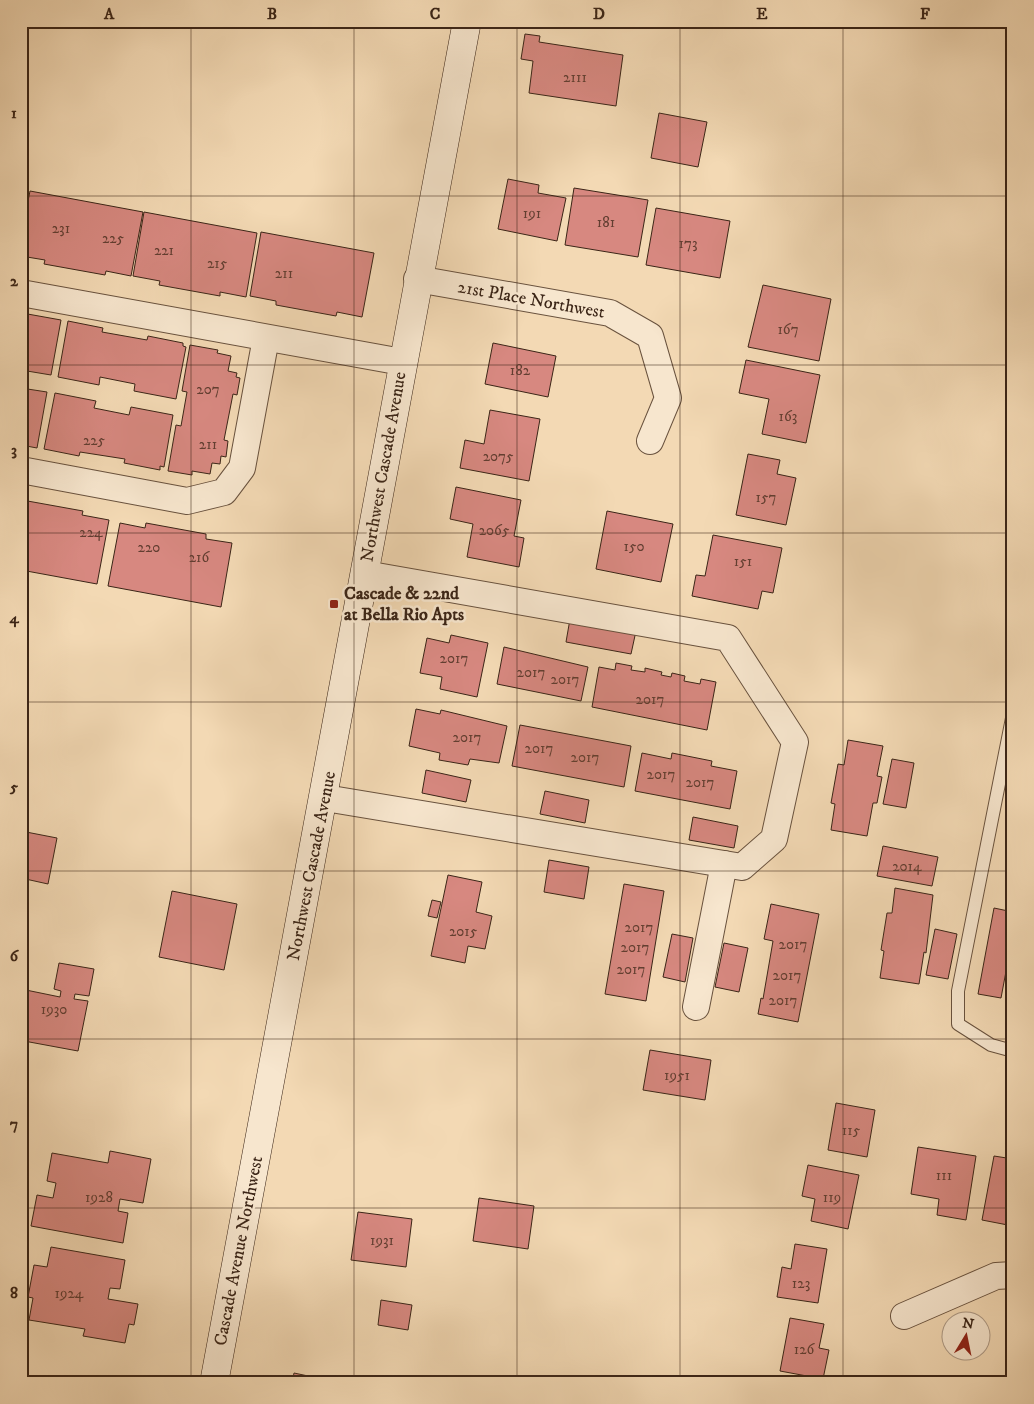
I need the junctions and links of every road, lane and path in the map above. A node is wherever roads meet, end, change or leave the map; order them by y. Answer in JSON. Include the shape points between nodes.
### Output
{"nodes":[{"id":1,"x":466,"y":21,"type":"edge"},
{"id":2,"x":417,"y":279,"type":"junction"},
{"id":3,"x":21,"y":293,"type":"edge"},
{"id":4,"x":266,"y":338,"type":"junction"},
{"id":5,"x":402,"y":362,"type":"junction"},
{"id":6,"x":650,"y":440,"type":"dead end"},
{"id":7,"x":21,"y":470,"type":"edge"},
{"id":8,"x":364,"y":574,"type":"junction"},
{"id":9,"x":1013,"y":713,"type":"edge"},
{"id":10,"x":324,"y":798,"type":"junction"},
{"id":11,"x":724,"y":864,"type":"junction"},
{"id":12,"x":696,"y":1007,"type":"dead end"},
{"id":13,"x":1013,"y":1052,"type":"edge"},
{"id":14,"x":264,"y":1120,"type":"joint"},
{"id":15,"x":1013,"y":1275,"type":"edge"},
{"id":16,"x":904,"y":1316,"type":"dead end"},
{"id":17,"x":214,"y":1383,"type":"edge"}],
"edges":[{"from":1,"to":2,"type":"street","name":"Northwest Cascade Avenue"},
{"from":2,"to":5,"type":"street","name":"Northwest Cascade Avenue"},
{"from":2,"to":6,"type":"street","name":"21st Place Northwest","via":[[610,313],[650,336],[668,398]]},
{"from":3,"to":4,"type":"street"},
{"from":4,"to":5,"type":"street"},
{"from":4,"to":7,"type":"street","via":[[242,468],[224,492],[187,501]]},
{"from":5,"to":8,"type":"street","name":"Northwest Cascade Avenue"},
{"from":8,"to":10,"type":"street","name":"Northwest Cascade Avenue"},
{"from":8,"to":11,"type":"street","via":[[728,638],[795,742],[774,839],[742,867]]},
{"from":9,"to":13,"type":"lane","via":[[958,991],[958,1024],[991,1045]]},
{"from":10,"to":11,"type":"street"},
{"from":10,"to":14,"type":"street","name":"Northwest Cascade Avenue"},
{"from":11,"to":12,"type":"street"},
{"from":14,"to":17,"type":"street","name":"Cascade Avenue Northwest"},
{"from":15,"to":16,"type":"street","via":[[996,1276]]}]}
